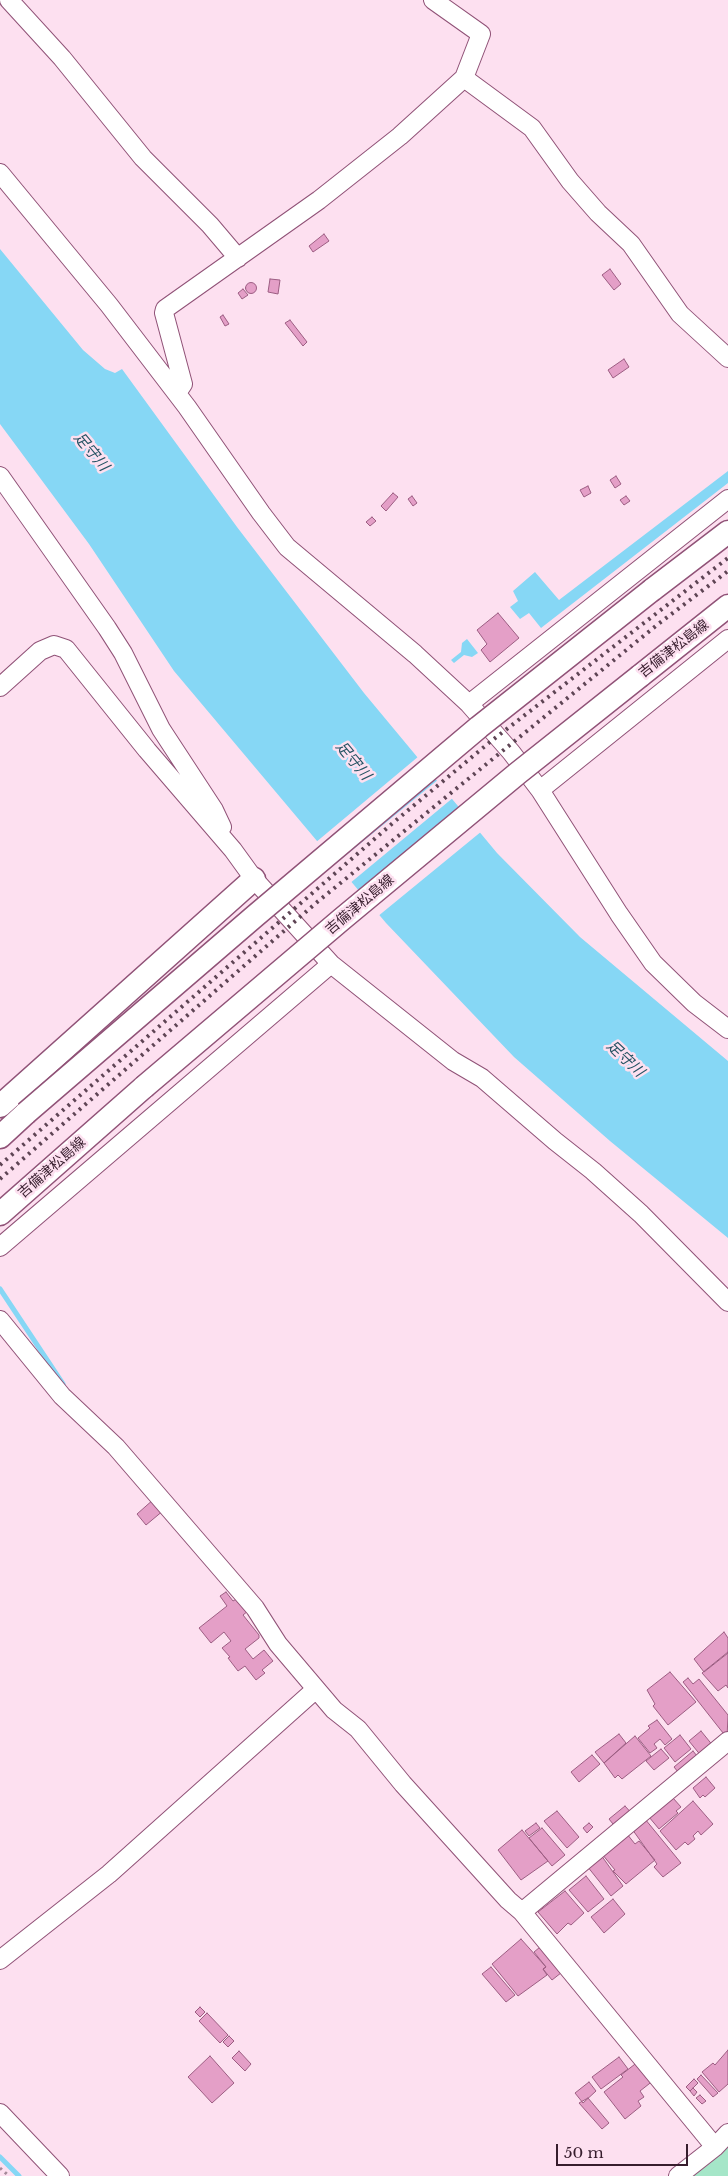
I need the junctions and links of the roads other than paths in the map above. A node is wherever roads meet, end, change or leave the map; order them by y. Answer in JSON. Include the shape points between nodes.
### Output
{"nodes":[{"id":1,"x":9,"y":0,"type":"edge"},
{"id":2,"x":433,"y":0,"type":"edge"},
{"id":3,"x":464,"y":78,"type":"junction"},
{"id":4,"x":0,"y":173,"type":"edge"},
{"id":5,"x":238,"y":258,"type":"junction"},
{"id":6,"x":728,"y":358,"type":"edge"},
{"id":7,"x":177,"y":393,"type":"junction"},
{"id":8,"x":0,"y":476,"type":"edge"},
{"id":9,"x":728,"y":499,"type":"edge"},
{"id":10,"x":728,"y":532,"type":"edge"},
{"id":11,"x":728,"y":606,"type":"edge"},
{"id":12,"x":728,"y":639,"type":"edge"},
{"id":13,"x":0,"y":687,"type":"edge"},
{"id":14,"x":469,"y":704,"type":"junction"},
{"id":15,"x":540,"y":790,"type":"junction"},
{"id":16,"x":233,"y":850,"type":"junction"},
{"id":17,"x":254,"y":879,"type":"junction"},
{"id":18,"x":331,"y":964,"type":"junction"},
{"id":19,"x":728,"y":1028,"type":"edge"},
{"id":20,"x":0,"y":1106,"type":"edge"},
{"id":21,"x":0,"y":1137,"type":"edge"},
{"id":22,"x":0,"y":1214,"type":"edge"},
{"id":23,"x":0,"y":1247,"type":"edge"},
{"id":24,"x":728,"y":1302,"type":"edge"},
{"id":25,"x":0,"y":1320,"type":"edge"},
{"id":26,"x":316,"y":1689,"type":"junction"},
{"id":27,"x":727,"y":1744,"type":"edge"},
{"id":28,"x":525,"y":1910,"type":"junction"},
{"id":29,"x":0,"y":1960,"type":"edge"},
{"id":30,"x":0,"y":2113,"type":"edge"},
{"id":31,"x":720,"y":2141,"type":"edge"},
{"id":32,"x":60,"y":2176,"type":"edge"},
{"id":33,"x":678,"y":2176,"type":"edge"}],
"edges":[{"from":1,"to":5,"type":"street","via":[[62,58],[143,158]]},
{"from":2,"to":3,"type":"street","via":[[481,34]]},
{"from":3,"to":5,"type":"street","via":[[400,136],[320,200]]},
{"from":3,"to":6,"type":"street","via":[[532,128],[598,214],[631,244],[680,314]]},
{"from":4,"to":7,"type":"street"},
{"from":5,"to":7,"type":"street","via":[[165,308],[183,384]]},
{"from":7,"to":14,"type":"street","via":[[287,547],[416,654]]},
{"from":8,"to":16,"type":"street","via":[[108,628],[161,729],[214,810]]},
{"from":9,"to":14,"type":"street"},
{"from":10,"to":21,"type":"main road","bridge":true,"via":[[464,740],[254,916]]},
{"from":11,"to":22,"type":"main road","name":"吉備津松島線","bridge":true,"via":[[350,912]]},
{"from":12,"to":15,"type":"street"},
{"from":13,"to":16,"type":"street","via":[[40,651],[54,645],[66,649]]},
{"from":14,"to":15,"type":"street"},
{"from":15,"to":19,"type":"street","via":[[653,963],[694,1003]]},
{"from":16,"to":17,"type":"street"},
{"from":17,"to":18,"type":"street"},
{"from":17,"to":20,"type":"main road"},
{"from":18,"to":23,"type":"street"},
{"from":18,"to":24,"type":"street","via":[[453,1061],[482,1078],[593,1171],[641,1214]]},
{"from":25,"to":26,"type":"street","via":[[62,1396],[116,1447],[255,1608],[278,1644]]},
{"from":26,"to":28,"type":"street","via":[[334,1710],[358,1729],[508,1900]]},
{"from":26,"to":29,"type":"street","via":[[109,1874]]},
{"from":27,"to":28,"type":"street"},
{"from":28,"to":31,"type":"street"},
{"from":30,"to":32,"type":"street"},
{"from":31,"to":33,"type":"street"}]}
